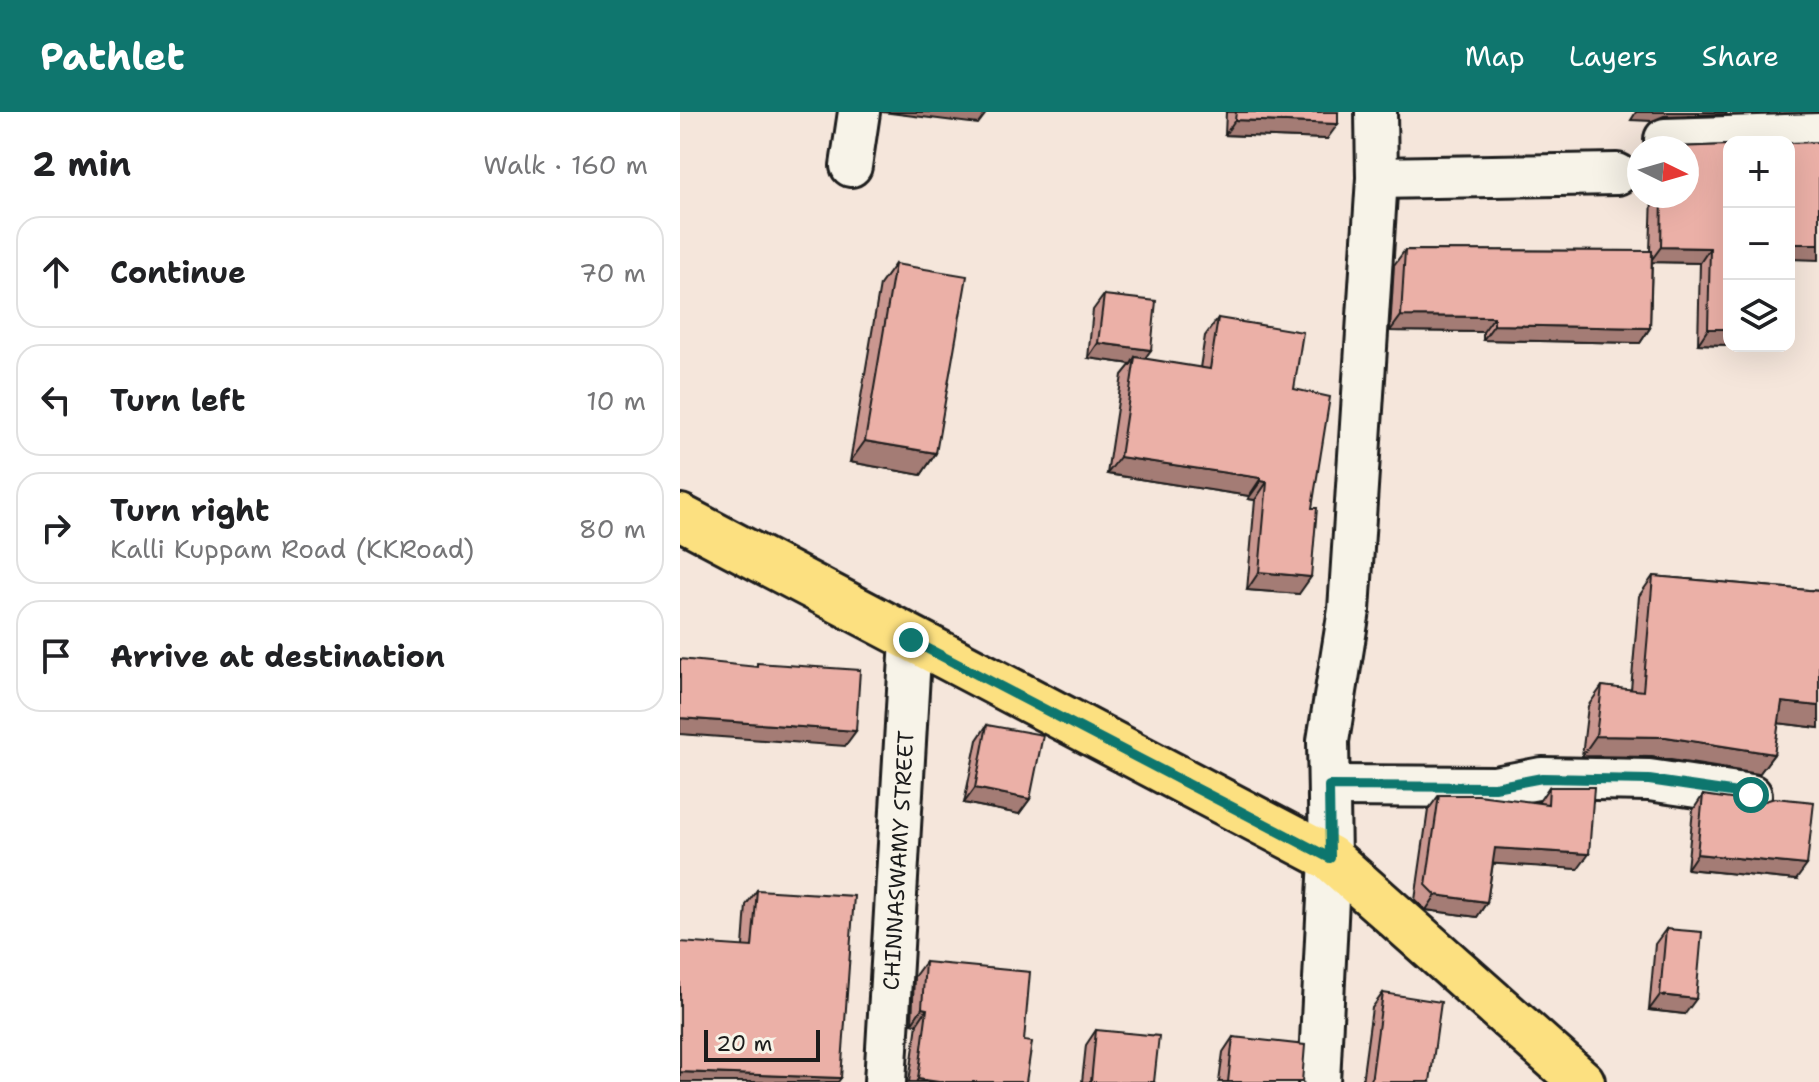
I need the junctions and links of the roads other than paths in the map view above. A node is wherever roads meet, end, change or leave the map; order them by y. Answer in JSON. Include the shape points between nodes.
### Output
{"nodes":[{"id":1,"x":859,"y":112,"type":"edge"},
{"id":2,"x":1376,"y":112,"type":"edge"},
{"id":3,"x":1819,"y":134,"type":"edge"},
{"id":4,"x":1699,"y":138,"type":"edge"},
{"id":5,"x":851,"y":166,"type":"dead end"},
{"id":6,"x":1617,"y":174,"type":"dead end"},
{"id":7,"x":1377,"y":178,"type":"junction"},
{"id":8,"x":682,"y":522,"type":"edge"},
{"id":9,"x":911,"y":640,"type":"junction"},
{"id":10,"x":1329,"y":786,"type":"junction"},
{"id":11,"x":1751,"y":795,"type":"dead end"},
{"id":12,"x":1330,"y":858,"type":"junction"},
{"id":13,"x":885,"y":1082,"type":"edge"},
{"id":14,"x":1319,"y":1082,"type":"edge"},
{"id":15,"x":1582,"y":1082,"type":"edge"}],
"edges":[{"from":1,"to":5,"type":"street"},
{"from":2,"to":7,"type":"street"},
{"from":3,"to":4,"type":"street"},
{"from":6,"to":7,"type":"street"},
{"from":7,"to":10,"type":"street","via":[[1349,610],[1328,741]]},
{"from":8,"to":9,"type":"main road"},
{"from":9,"to":12,"type":"main road"},
{"from":9,"to":13,"type":"street","name":"CHINNASWAMY STREET"},
{"from":10,"to":11,"type":"street","via":[[1495,787],[1542,778],[1634,780]]},
{"from":10,"to":12,"type":"street"},
{"from":12,"to":14,"type":"street"},
{"from":12,"to":15,"type":"main road"}]}
